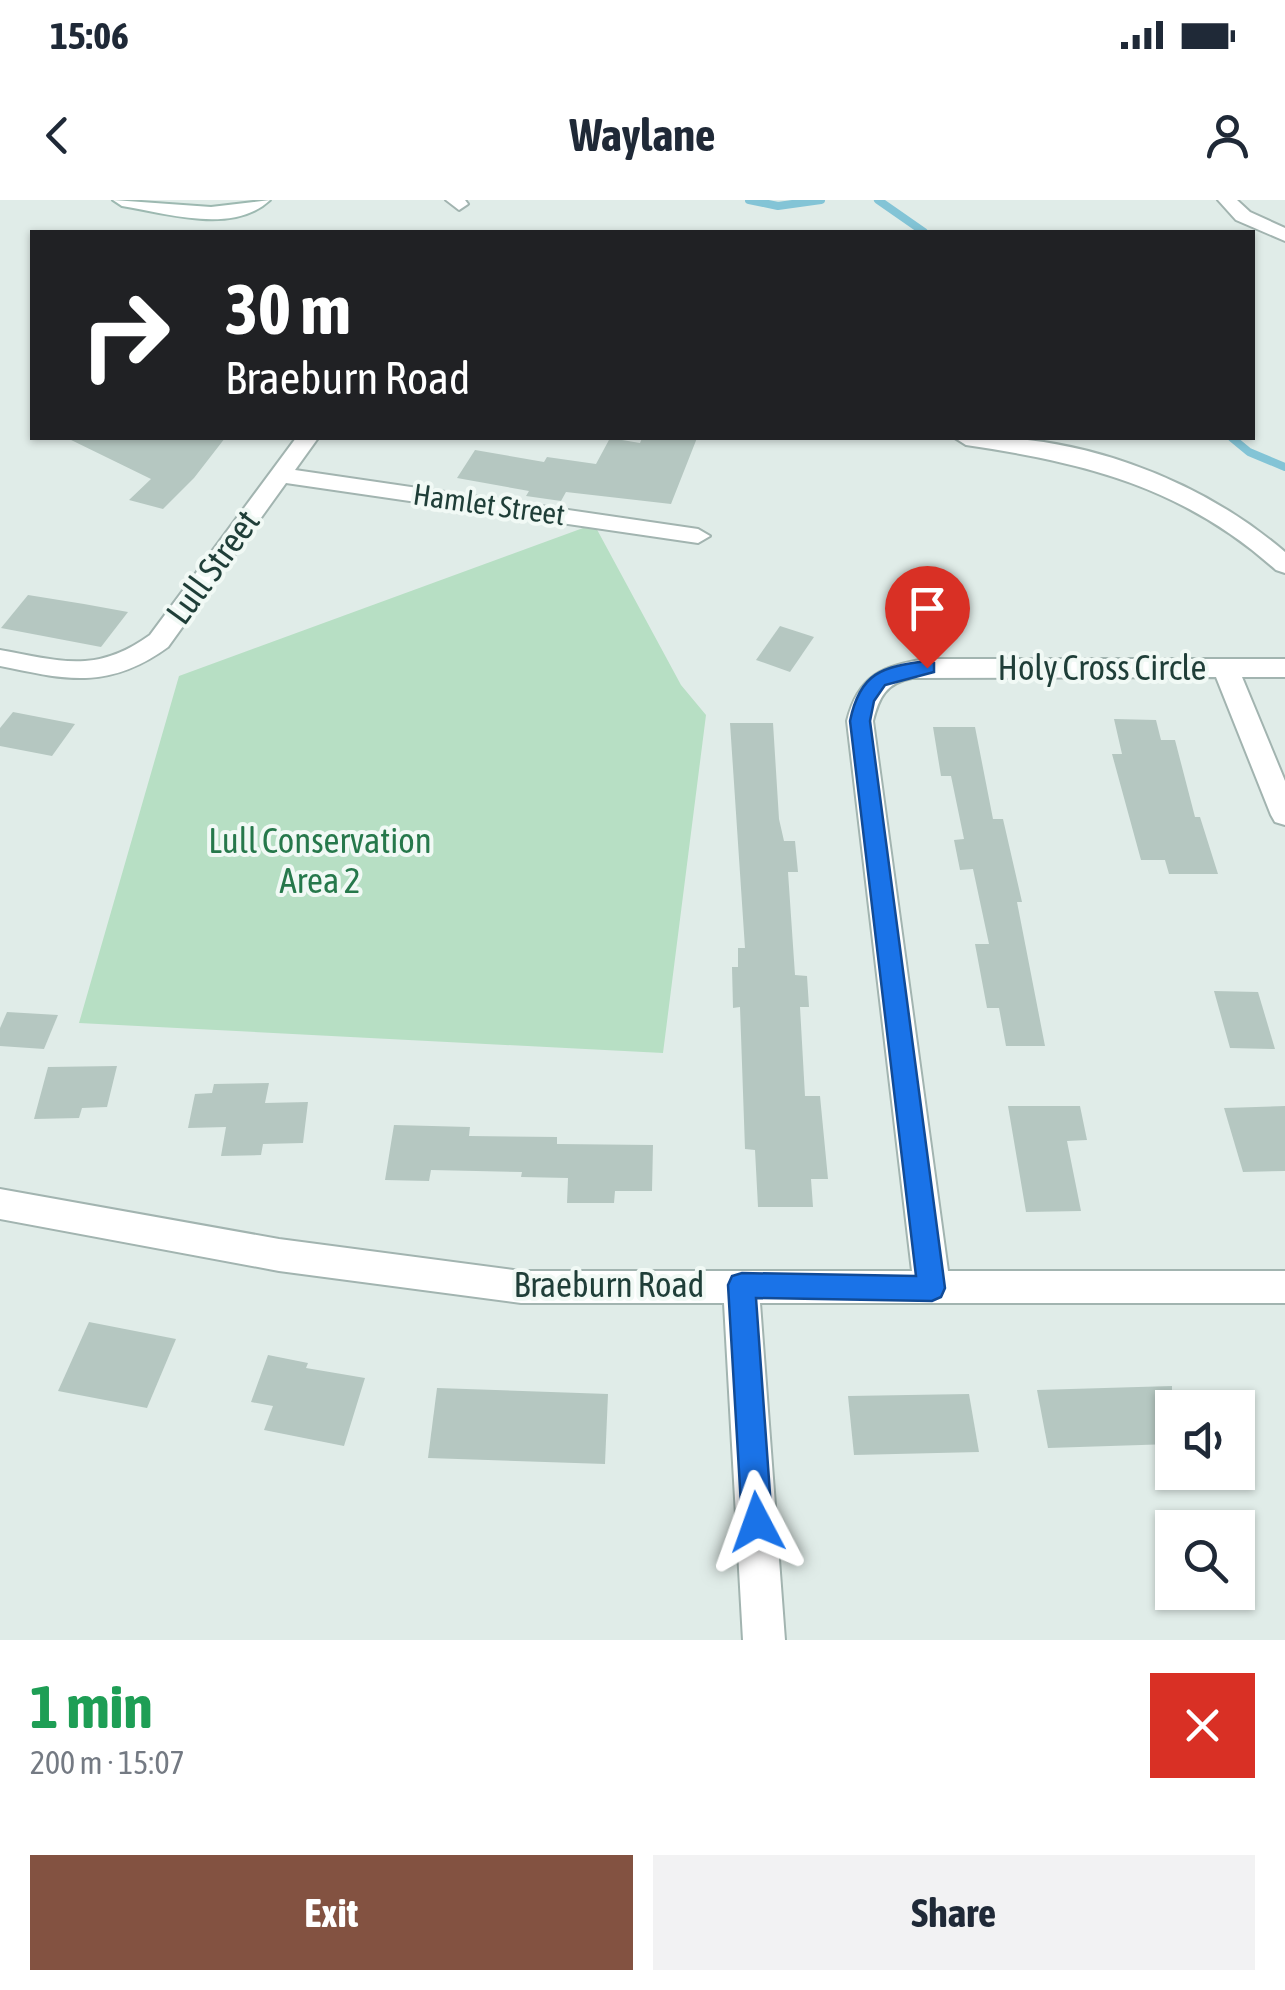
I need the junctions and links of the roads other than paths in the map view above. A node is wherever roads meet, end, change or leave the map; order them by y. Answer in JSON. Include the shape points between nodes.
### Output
{"nodes":[{"id":1,"x":122,"y":200,"type":"edge"},
{"id":2,"x":261,"y":200,"type":"edge"},
{"id":3,"x":1230,"y":205,"type":"edge"},
{"id":4,"x":1285,"y":235,"type":"edge"},
{"id":5,"x":307,"y":440,"type":"edge"},
{"id":6,"x":979,"y":440,"type":"edge"},
{"id":7,"x":281,"y":475,"type":"junction"},
{"id":8,"x":698,"y":536,"type":"dead end"},
{"id":9,"x":1285,"y":565,"type":"edge"},
{"id":10,"x":0,"y":658,"type":"edge"},
{"id":11,"x":1285,"y":668,"type":"edge"},
{"id":12,"x":1226,"y":669,"type":"junction"},
{"id":13,"x":1285,"y":815,"type":"edge"},
{"id":14,"x":0,"y":1204,"type":"edge"},
{"id":15,"x":742,"y":1285,"type":"junction"},
{"id":16,"x":1285,"y":1287,"type":"edge"},
{"id":17,"x":932,"y":1288,"type":"junction"},
{"id":18,"x":764,"y":1640,"type":"edge"}],
"edges":[{"from":1,"to":2,"type":"street","via":[[233,212]]},
{"from":3,"to":4,"type":"street"},
{"from":5,"to":7,"type":"street","name":"Lull Street"},
{"from":6,"to":9,"type":"street","via":[[1082,456],[1147,478],[1234,521]]},
{"from":7,"to":8,"type":"street","name":"Hamlet Street"},
{"from":7,"to":10,"type":"street","name":"Lull Street","via":[[159,640],[125,665],[99,672]]},
{"from":11,"to":12,"type":"street","name":"Holy Cross Circle"},
{"from":12,"to":13,"type":"street"},
{"from":12,"to":17,"type":"street","name":"Holy Cross Circle","via":[[927,668],[884,676],[868,692],[860,721]]},
{"from":14,"to":15,"type":"street","name":"Braeburn Road","via":[[279,1255],[490,1284],[570,1290]]},
{"from":15,"to":17,"type":"street","name":"Braeburn Road"},
{"from":15,"to":18,"type":"street"},
{"from":16,"to":17,"type":"street","name":"Braeburn Road"}]}
